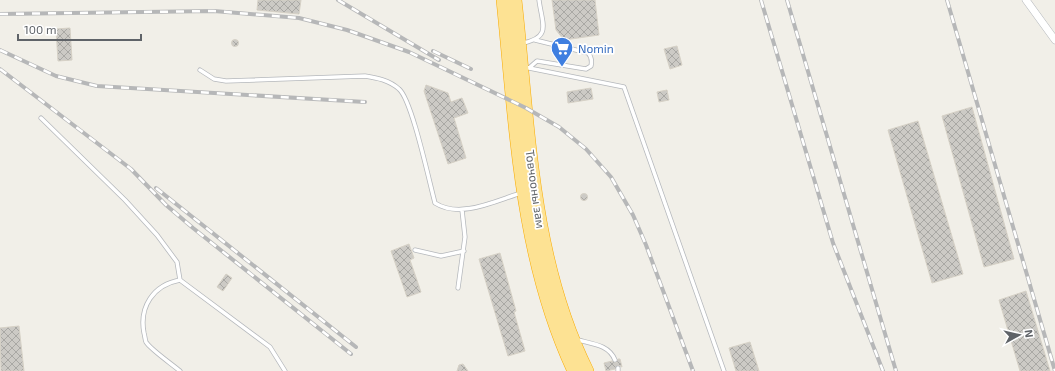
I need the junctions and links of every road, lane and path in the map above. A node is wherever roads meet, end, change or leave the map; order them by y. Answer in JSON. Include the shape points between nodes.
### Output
{"nodes":[{"id":1,"x":503,"y":0,"type":"edge"},
{"id":2,"x":515,"y":0,"type":"edge"},
{"id":3,"x":539,"y":0,"type":"edge"},
{"id":4,"x":1026,"y":0,"type":"edge"},
{"id":5,"x":535,"y":40,"type":"junction"},
{"id":6,"x":1055,"y":40,"type":"edge"},
{"id":7,"x":520,"y":43,"type":"junction"},
{"id":8,"x":526,"y":67,"type":"junction"},
{"id":9,"x":200,"y":70,"type":"dead end"},
{"id":10,"x":41,"y":118,"type":"dead end"},
{"id":11,"x":524,"y":192,"type":"junction"},
{"id":12,"x":462,"y":210,"type":"junction"},
{"id":13,"x":415,"y":250,"type":"dead end"},
{"id":14,"x":464,"y":251,"type":"junction"},
{"id":15,"x":180,"y":280,"type":"junction"},
{"id":16,"x":458,"y":288,"type":"dead end"},
{"id":17,"x":572,"y":339,"type":"junction"},
{"id":18,"x":615,"y":360,"type":"dead end"},
{"id":19,"x":180,"y":371,"type":"edge"},
{"id":20,"x":285,"y":371,"type":"edge"},
{"id":21,"x":574,"y":371,"type":"edge"},
{"id":22,"x":587,"y":371,"type":"edge"},
{"id":23,"x":724,"y":371,"type":"edge"}],
"edges":[{"from":1,"to":11,"type":"highway","name":"Товчооны зам"},
{"from":2,"to":7,"type":"highway","name":"Товчооны зам"},
{"from":3,"to":5,"type":"lane","via":[[543,32],[540,38]]},
{"from":4,"to":6,"type":"street"},
{"from":5,"to":7,"type":"lane"},
{"from":5,"to":8,"type":"lane","via":[[588,53],[592,63],[586,69],[538,61]]},
{"from":7,"to":8,"type":"highway","name":"Товчооны зам"},
{"from":8,"to":17,"type":"highway","name":"Товчооны зам","via":[[532,176],[540,226],[556,290]]},
{"from":8,"to":23,"type":"lane","via":[[624,87]]},
{"from":9,"to":12,"type":"lane","via":[[214,79],[226,81],[365,76],[389,82],[400,89],[412,113],[435,203],[447,209]]},
{"from":10,"to":15,"type":"lane","via":[[157,235],[177,262]]},
{"from":11,"to":12,"type":"lane"},
{"from":11,"to":21,"type":"highway","name":"Товчооны зам","via":[[529,228],[545,293],[565,353]]},
{"from":12,"to":14,"type":"lane","via":[[465,229]]},
{"from":13,"to":14,"type":"lane","via":[[441,256]]},
{"from":14,"to":16,"type":"lane"},
{"from":15,"to":19,"type":"lane","via":[[170,282],[160,289],[146,304],[143,325],[146,343]]},
{"from":15,"to":20,"type":"lane","via":[[270,347]]},
{"from":17,"to":18,"type":"lane","via":[[607,348]]},
{"from":17,"to":22,"type":"highway","name":"Товчооны зам"}]}
